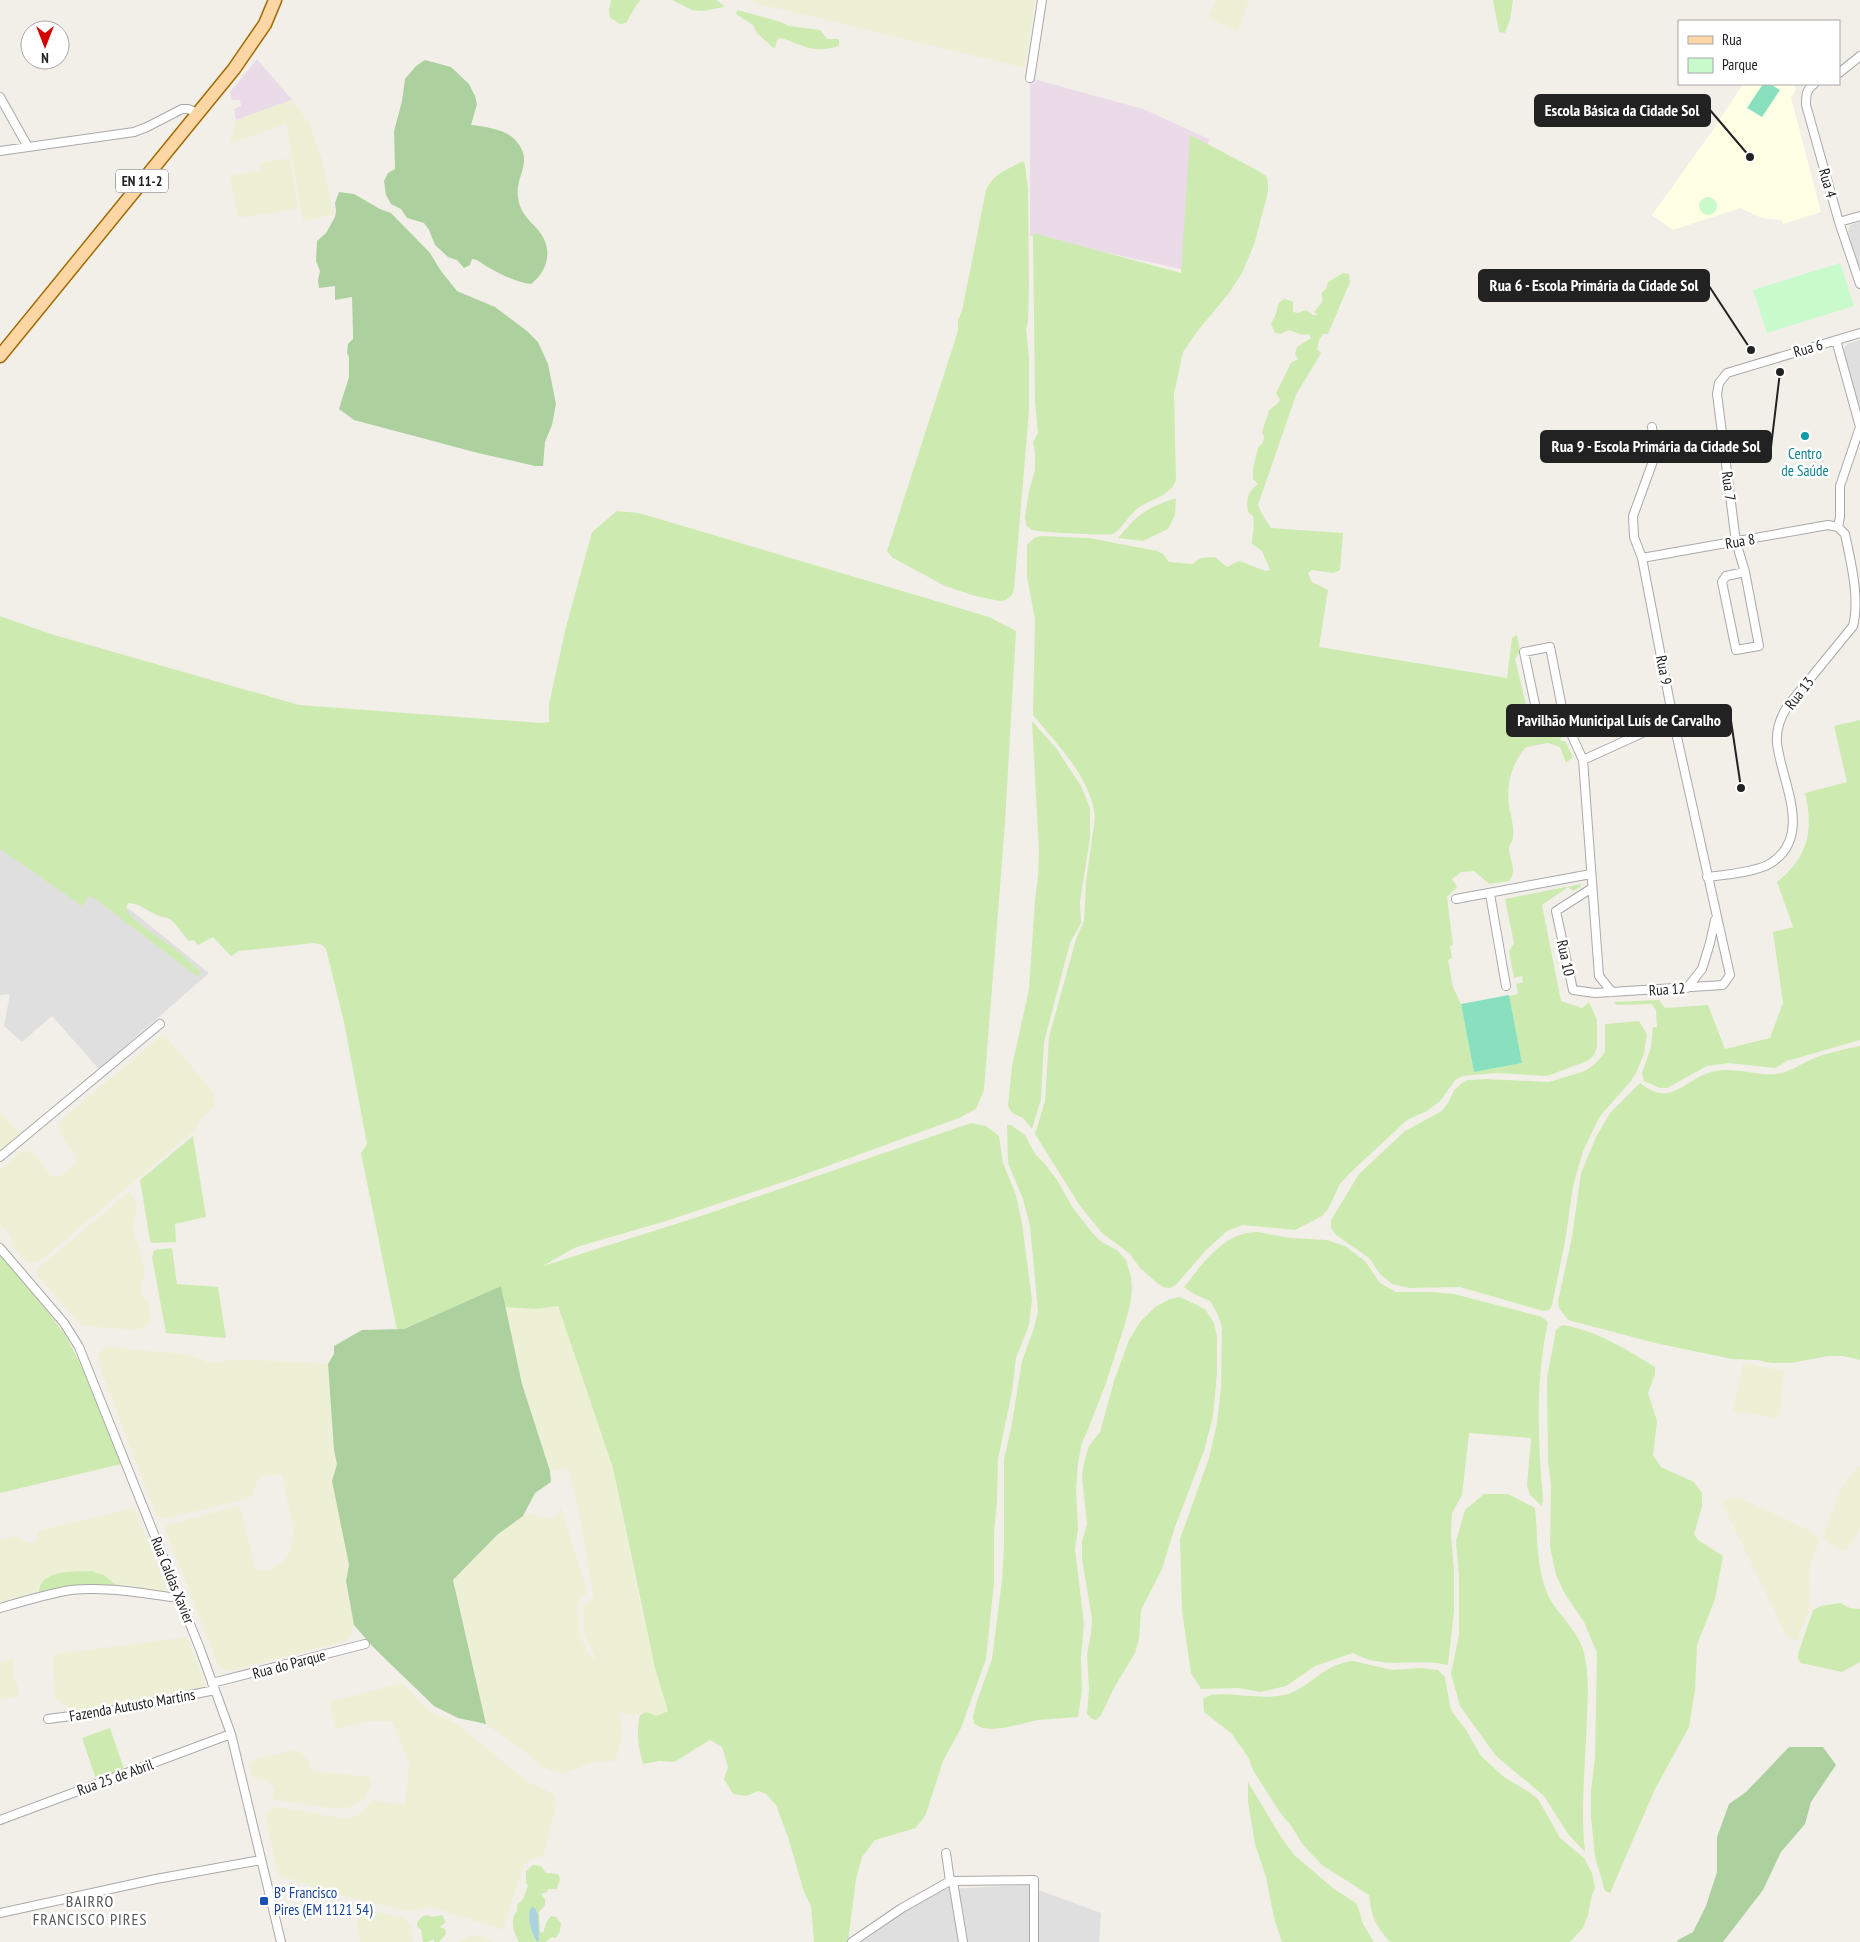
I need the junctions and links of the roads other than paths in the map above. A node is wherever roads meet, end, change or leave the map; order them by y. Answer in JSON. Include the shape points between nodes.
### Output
{"nodes":[{"id":1,"x":275,"y":0,"type":"edge"},
{"id":2,"x":1042,"y":0,"type":"edge"},
{"id":3,"x":1859,"y":58,"type":"edge"},
{"id":4,"x":1840,"y":72,"type":"edge"},
{"id":5,"x":1030,"y":78,"type":"dead end"},
{"id":6,"x":1812,"y":85,"type":"edge"},
{"id":7,"x":0,"y":97,"type":"edge"},
{"id":8,"x":198,"y":112,"type":"junction"},
{"id":9,"x":28,"y":147,"type":"junction"},
{"id":10,"x":0,"y":151,"type":"edge"},
{"id":11,"x":1860,"y":216,"type":"edge"},
{"id":12,"x":1839,"y":222,"type":"junction"},
{"id":13,"x":1860,"y":284,"type":"edge"},
{"id":14,"x":1860,"y":332,"type":"edge"},
{"id":15,"x":1836,"y":340,"type":"junction"},
{"id":16,"x":0,"y":356,"type":"edge"},
{"id":17,"x":1727,"y":373,"type":"joint"},
{"id":18,"x":1652,"y":427,"type":"dead end"},
{"id":19,"x":1860,"y":427,"type":"edge"},
{"id":20,"x":1838,"y":527,"type":"junction"},
{"id":21,"x":1736,"y":542,"type":"junction"},
{"id":22,"x":1642,"y":558,"type":"junction"},
{"id":23,"x":1745,"y":572,"type":"junction"},
{"id":24,"x":1564,"y":718,"type":"junction"},
{"id":25,"x":1673,"y":719,"type":"junction"},
{"id":26,"x":1583,"y":760,"type":"junction"},
{"id":27,"x":1591,"y":874,"type":"junction"},
{"id":28,"x":1708,"y":877,"type":"junction"},
{"id":29,"x":1592,"y":888,"type":"junction"},
{"id":30,"x":1490,"y":894,"type":"junction"},
{"id":31,"x":1456,"y":899,"type":"dead end"},
{"id":32,"x":1716,"y":916,"type":"junction"},
{"id":33,"x":1723,"y":985,"type":"joint"},
{"id":34,"x":1506,"y":986,"type":"dead end"},
{"id":35,"x":1687,"y":988,"type":"junction"},
{"id":36,"x":1612,"y":992,"type":"junction"},
{"id":37,"x":160,"y":1024,"type":"dead end"},
{"id":38,"x":0,"y":1157,"type":"edge"},
{"id":39,"x":0,"y":1248,"type":"edge"},
{"id":40,"x":179,"y":1598,"type":"junction"},
{"id":41,"x":0,"y":1608,"type":"edge"},
{"id":42,"x":365,"y":1644,"type":"dead end"},
{"id":43,"x":214,"y":1687,"type":"junction"},
{"id":44,"x":48,"y":1719,"type":"dead end"},
{"id":45,"x":231,"y":1734,"type":"junction"},
{"id":46,"x":0,"y":1820,"type":"edge"},
{"id":47,"x":946,"y":1853,"type":"dead end"},
{"id":48,"x":261,"y":1860,"type":"junction"},
{"id":49,"x":951,"y":1882,"type":"junction"},
{"id":50,"x":0,"y":1913,"type":"edge"},
{"id":51,"x":281,"y":1942,"type":"edge"},
{"id":52,"x":852,"y":1942,"type":"edge"},
{"id":53,"x":963,"y":1942,"type":"edge"},
{"id":54,"x":1034,"y":1942,"type":"edge"}],
"edges":[{"from":1,"to":8,"type":"main road","number":"EN 11-2","via":[[250,47]]},
{"from":2,"to":5,"type":"street"},
{"from":3,"to":4,"type":"street"},
{"from":6,"to":12,"type":"street","name":"Rua 4","via":[[1808,88],[1806,105]]},
{"from":7,"to":9,"type":"street"},
{"from":8,"to":9,"type":"street","via":[[182,109],[134,132]]},
{"from":8,"to":16,"type":"main road","number":"EN 11-2"},
{"from":9,"to":10,"type":"street"},
{"from":11,"to":12,"type":"street"},
{"from":12,"to":13,"type":"street","name":"Rua 4"},
{"from":14,"to":15,"type":"street","name":"Rua 6"},
{"from":15,"to":17,"type":"street","name":"Rua 6"},
{"from":15,"to":19,"type":"street"},
{"from":17,"to":21,"type":"street","name":"Rua 7","via":[[1719,383],[1717,394]]},
{"from":18,"to":22,"type":"street","name":"Rua 9","via":[[1656,453],[1633,516],[1634,537]]},
{"from":19,"to":20,"type":"street","via":[[1840,486]]},
{"from":20,"to":21,"type":"street","name":"Rua 8","via":[[1828,525]]},
{"from":20,"to":28,"type":"street","name":"Rua 13","via":[[1845,534],[1859,601],[1858,614],[1780,718],[1777,743],[1792,808],[1792,832],[1784,851],[1770,864]]},
{"from":21,"to":22,"type":"street","name":"Rua 8"},
{"from":21,"to":23,"type":"street","name":"Rua 7"},
{"from":22,"to":25,"type":"street","name":"Rua 9"},
{"from":23,"to":23,"type":"street","name":"Rua 7","via":[[1726,576],[1722,582],[1736,650],[1759,646]]},
{"from":24,"to":24,"type":"street","name":"Rua 10","via":[[1536,709],[1524,652],[1550,647]]},
{"from":24,"to":26,"type":"street","name":"Rua 10"},
{"from":25,"to":26,"type":"street"},
{"from":25,"to":28,"type":"street","name":"Rua 9"},
{"from":26,"to":27,"type":"street","name":"Rua 10"},
{"from":27,"to":29,"type":"street","name":"Rua 10"},
{"from":27,"to":30,"type":"street"},
{"from":28,"to":32,"type":"street","name":"Rua 9"},
{"from":29,"to":36,"type":"street","name":"Rua 10","via":[[1598,976]]},
{"from":29,"to":36,"type":"street","name":"Rua 10","via":[[1556,911],[1573,990]]},
{"from":30,"to":31,"type":"street"},
{"from":30,"to":34,"type":"street"},
{"from":32,"to":33,"type":"street","name":"Rua 9","via":[[1730,975]]},
{"from":32,"to":35,"type":"street","name":"Rua 9","via":[[1702,969]]},
{"from":33,"to":35,"type":"street","name":"Rua 12"},
{"from":35,"to":36,"type":"street","name":"Rua 12"},
{"from":37,"to":38,"type":"street"},
{"from":39,"to":40,"type":"street","name":"Rua Caldas Xavier","via":[[64,1323],[79,1347]]},
{"from":40,"to":41,"type":"street","via":[[73,1590]]},
{"from":40,"to":43,"type":"street","name":"Rua Caldas Xavier"},
{"from":42,"to":43,"type":"street","name":"Rua do Parque"},
{"from":43,"to":44,"type":"street","name":"Fazenda Autusto Martins","via":[[116,1710]]},
{"from":43,"to":45,"type":"street","name":"Rua Caldas Xavier"},
{"from":45,"to":46,"type":"street","name":"Rua 25 de Abril"},
{"from":45,"to":48,"type":"street","name":"Rua Caldas Xavier"},
{"from":47,"to":49,"type":"street"},
{"from":48,"to":50,"type":"street"},
{"from":48,"to":51,"type":"street","name":"Rua Caldas Xavier"},
{"from":49,"to":52,"type":"street","via":[[902,1908]]},
{"from":49,"to":53,"type":"street"},
{"from":49,"to":54,"type":"street","via":[[1034,1880]]}]}
